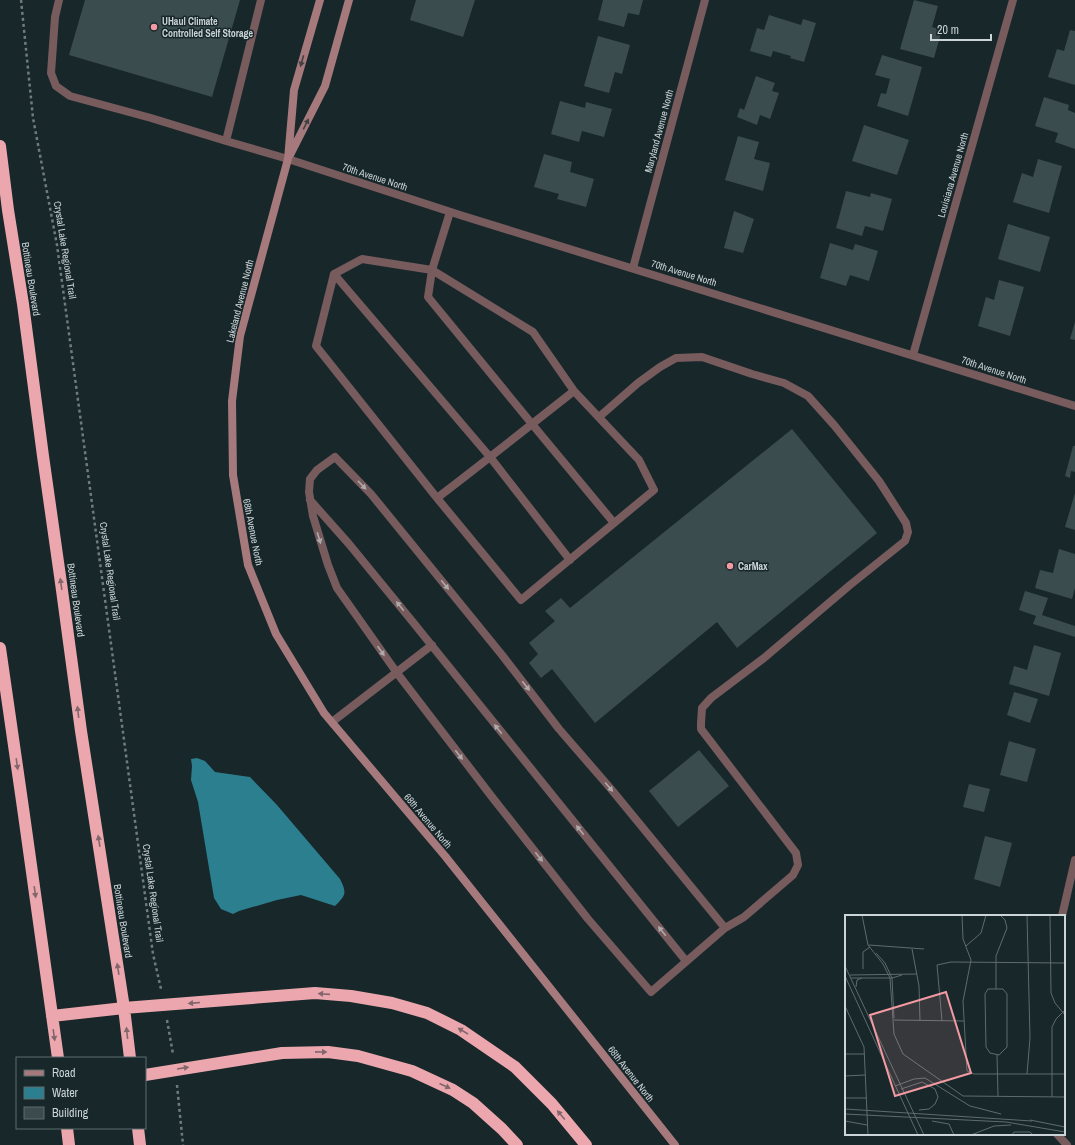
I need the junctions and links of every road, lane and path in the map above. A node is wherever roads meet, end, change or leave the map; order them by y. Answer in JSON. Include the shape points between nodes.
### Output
{"nodes":[{"id":1,"x":21,"y":0,"type":"edge"},
{"id":2,"x":59,"y":0,"type":"edge"},
{"id":3,"x":262,"y":0,"type":"edge"},
{"id":4,"x":320,"y":0,"type":"edge"},
{"id":5,"x":349,"y":0,"type":"edge"},
{"id":6,"x":704,"y":0,"type":"edge"},
{"id":7,"x":1013,"y":0,"type":"edge"},
{"id":8,"x":226,"y":141,"type":"junction"},
{"id":9,"x":0,"y":146,"type":"edge"},
{"id":10,"x":288,"y":159,"type":"junction"},
{"id":11,"x":450,"y":212,"type":"junction"},
{"id":12,"x":633,"y":268,"type":"junction"},
{"id":13,"x":432,"y":270,"type":"junction"},
{"id":14,"x":334,"y":274,"type":"junction"},
{"id":15,"x":913,"y":355,"type":"junction"},
{"id":16,"x":574,"y":391,"type":"junction"},
{"id":17,"x":1075,"y":406,"type":"edge"},
{"id":18,"x":599,"y":417,"type":"junction"},
{"id":19,"x":532,"y":424,"type":"junction"},
{"id":20,"x":490,"y":457,"type":"junction"},
{"id":21,"x":233,"y":476,"type":"joint"},
{"id":22,"x":437,"y":498,"type":"junction"},
{"id":23,"x":310,"y":500,"type":"junction"},
{"id":24,"x":614,"y":523,"type":"junction"},
{"id":25,"x":570,"y":560,"type":"junction"},
{"id":26,"x":432,"y":645,"type":"junction"},
{"id":27,"x":0,"y":648,"type":"edge"},
{"id":28,"x":397,"y":673,"type":"junction"},
{"id":29,"x":332,"y":722,"type":"junction"},
{"id":30,"x":1075,"y":860,"type":"edge"},
{"id":31,"x":1062,"y":915,"type":"edge"},
{"id":32,"x":725,"y":928,"type":"junction"},
{"id":33,"x":686,"y":962,"type":"junction"},
{"id":34,"x":164,"y":1005,"type":"junction"},
{"id":35,"x":124,"y":1008,"type":"junction"},
{"id":36,"x":52,"y":1016,"type":"junction"},
{"id":37,"x":58,"y":1057,"type":"edge"},
{"id":38,"x":130,"y":1057,"type":"edge"},
{"id":39,"x":175,"y":1070,"type":"junction"},
{"id":40,"x":146,"y":1075,"type":"edge"},
{"id":41,"x":67,"y":1129,"type":"edge"},
{"id":42,"x":138,"y":1129,"type":"edge"},
{"id":43,"x":1058,"y":1135,"type":"edge"},
{"id":44,"x":69,"y":1145,"type":"edge"},
{"id":45,"x":140,"y":1145,"type":"edge"},
{"id":46,"x":183,"y":1145,"type":"edge"},
{"id":47,"x":517,"y":1145,"type":"edge"},
{"id":48,"x":586,"y":1145,"type":"edge"},
{"id":49,"x":674,"y":1145,"type":"edge"},
{"id":50,"x":1067,"y":1145,"type":"edge"}],
"edges":[{"from":1,"to":34,"type":"path","name":"Crystal Lake Regional Trail","via":[[33,118],[57,245],[153,954]]},
{"from":2,"to":8,"type":"street","name":"70th Avenue North","via":[[55,17],[51,73],[56,86],[70,96]]},
{"from":3,"to":8,"type":"street"},
{"from":4,"to":10,"type":"street","name":"Lakeland Avenue North","one_way":true,"via":[[294,90]]},
{"from":10,"to":5,"type":"street","name":"Lakeland Avenue North","one_way":true,"via":[[325,86]]},
{"from":6,"to":12,"type":"street","name":"Maryland Avenue North"},
{"from":7,"to":15,"type":"street","name":"Louisiana Avenue North"},
{"from":8,"to":10,"type":"street","name":"70th Avenue North"},
{"from":35,"to":9,"type":"highway","name":"Bottineau Boulevard","one_way":true,"via":[[81,731]]},
{"from":10,"to":11,"type":"street","name":"70th Avenue North"},
{"from":10,"to":21,"type":"street","name":"Lakeland Avenue North","via":[[240,336],[232,400]]},
{"from":11,"to":12,"type":"street","name":"70th Avenue North"},
{"from":11,"to":13,"type":"street"},
{"from":12,"to":15,"type":"street","name":"70th Avenue North"},
{"from":13,"to":14,"type":"street","via":[[362,259]]},
{"from":13,"to":16,"type":"street","via":[[533,332]]},
{"from":13,"to":19,"type":"street","via":[[428,297]]},
{"from":14,"to":20,"type":"street"},
{"from":14,"to":22,"type":"street","via":[[316,346]]},
{"from":15,"to":17,"type":"street","name":"70th Avenue North"},
{"from":16,"to":18,"type":"street"},
{"from":16,"to":19,"type":"street"},
{"from":18,"to":24,"type":"street","via":[[639,460],[654,490]]},
{"from":18,"to":32,"type":"street","via":[[638,383],[676,358],[702,357],[784,383],[808,396],[834,425],[879,481],[906,524],[908,532],[905,541],[764,658],[711,698],[702,708],[701,730],[796,854],[798,865],[793,875],[744,917]]},
{"from":19,"to":20,"type":"street"},
{"from":19,"to":24,"type":"street"},
{"from":20,"to":22,"type":"street"},
{"from":20,"to":25,"type":"street"},
{"from":21,"to":29,"type":"street","name":"68th Avenue North","via":[[248,565],[273,628]]},
{"from":22,"to":25,"type":"street","via":[[521,600]]},
{"from":26,"to":23,"type":"street","one_way":true},
{"from":23,"to":28,"type":"street","one_way":true,"via":[[337,588]]},
{"from":23,"to":32,"type":"street","one_way":true,"via":[[310,479],[317,470],[335,457],[376,500],[559,729]]},
{"from":24,"to":25,"type":"street"},
{"from":26,"to":28,"type":"street"},
{"from":33,"to":26,"type":"street","one_way":true},
{"from":27,"to":36,"type":"highway","one_way":true},
{"from":28,"to":29,"type":"street"},
{"from":28,"to":33,"type":"street","one_way":true,"via":[[588,919],[651,992]]},
{"from":29,"to":49,"type":"street","name":"68th Avenue North","via":[[445,856]]},
{"from":30,"to":31,"type":"street"},
{"from":32,"to":33,"type":"street"},
{"from":34,"to":35,"type":"highway"},
{"from":34,"to":39,"type":"path","name":"Crystal Lake Regional Trail"},
{"from":48,"to":34,"type":"highway","one_way":true,"via":[[552,1104],[515,1067],[462,1030],[427,1013],[363,997],[315,993]]},
{"from":35,"to":36,"type":"highway"},
{"from":38,"to":35,"type":"highway","name":"Bottineau Boulevard","one_way":true},
{"from":36,"to":37,"type":"highway","one_way":true},
{"from":39,"to":40,"type":"highway"},
{"from":39,"to":46,"type":"path","name":"Crystal Lake Regional Trail"},
{"from":39,"to":47,"type":"highway","one_way":true,"via":[[282,1052],[328,1052],[358,1056],[412,1071],[453,1090],[473,1103]]},
{"from":41,"to":44,"type":"highway"},
{"from":42,"to":45,"type":"highway"},
{"from":43,"to":50,"type":"street"}]}
